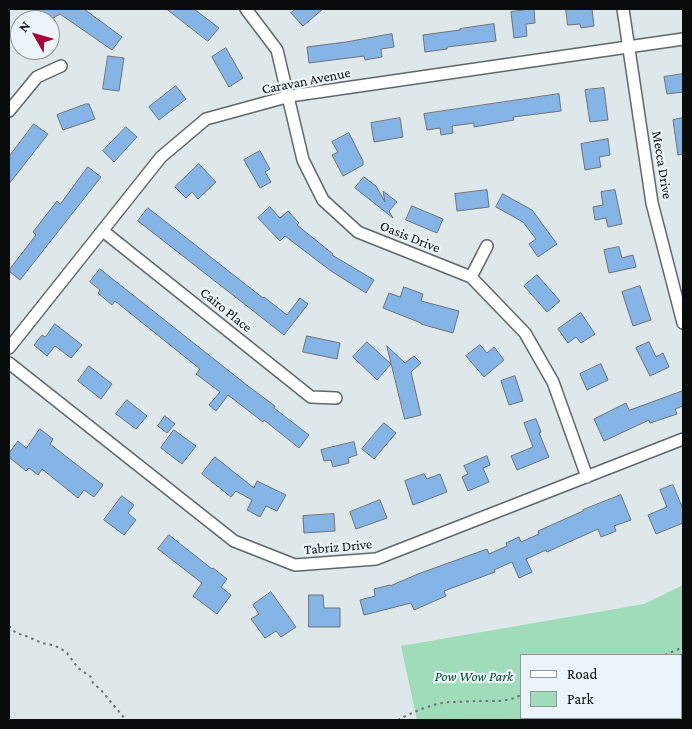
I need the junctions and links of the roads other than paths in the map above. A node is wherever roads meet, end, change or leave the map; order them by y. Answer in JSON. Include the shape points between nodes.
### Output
{"nodes":[{"id":1,"x":248,"y":9,"type":"edge"},
{"id":2,"x":623,"y":9,"type":"edge"},
{"id":3,"x":683,"y":39,"type":"edge"},
{"id":4,"x":629,"y":47,"type":"junction"},
{"id":5,"x":61,"y":66,"type":"dead end"},
{"id":6,"x":288,"y":97,"type":"junction"},
{"id":7,"x":9,"y":111,"type":"edge"},
{"id":8,"x":103,"y":231,"type":"junction"},
{"id":9,"x":487,"y":246,"type":"dead end"},
{"id":10,"x":471,"y":277,"type":"junction"},
{"id":11,"x":683,"y":323,"type":"edge"},
{"id":12,"x":9,"y":348,"type":"edge"},
{"id":13,"x":9,"y":363,"type":"edge"},
{"id":14,"x":336,"y":398,"type":"dead end"},
{"id":15,"x":683,"y":438,"type":"edge"},
{"id":16,"x":587,"y":477,"type":"junction"}],
"edges":[{"from":1,"to":6,"type":"street","name":"Oasis Drive","via":[[277,50]]},
{"from":2,"to":4,"type":"street","name":"Mecca Drive"},
{"from":3,"to":4,"type":"street","name":"Caravan Avenue"},
{"from":4,"to":6,"type":"street","name":"Caravan Avenue"},
{"from":4,"to":11,"type":"street","name":"Mecca Drive","via":[[652,203]]},
{"from":5,"to":7,"type":"street","via":[[37,77]]},
{"from":6,"to":8,"type":"street","name":"Caravan Avenue","via":[[206,119],[161,157]]},
{"from":6,"to":10,"type":"street","name":"Oasis Drive","via":[[303,160],[323,200],[358,232]]},
{"from":8,"to":12,"type":"street","name":"Caravan Avenue"},
{"from":8,"to":14,"type":"street","name":"Cairo Place","via":[[311,397]]},
{"from":9,"to":10,"type":"street"},
{"from":10,"to":16,"type":"street","name":"Oasis Drive","via":[[525,333],[553,382]]},
{"from":13,"to":16,"type":"street","name":"Tabriz Drive","via":[[234,540],[294,566],[376,560]]},
{"from":15,"to":16,"type":"street","name":"Tabriz Drive"}]}
